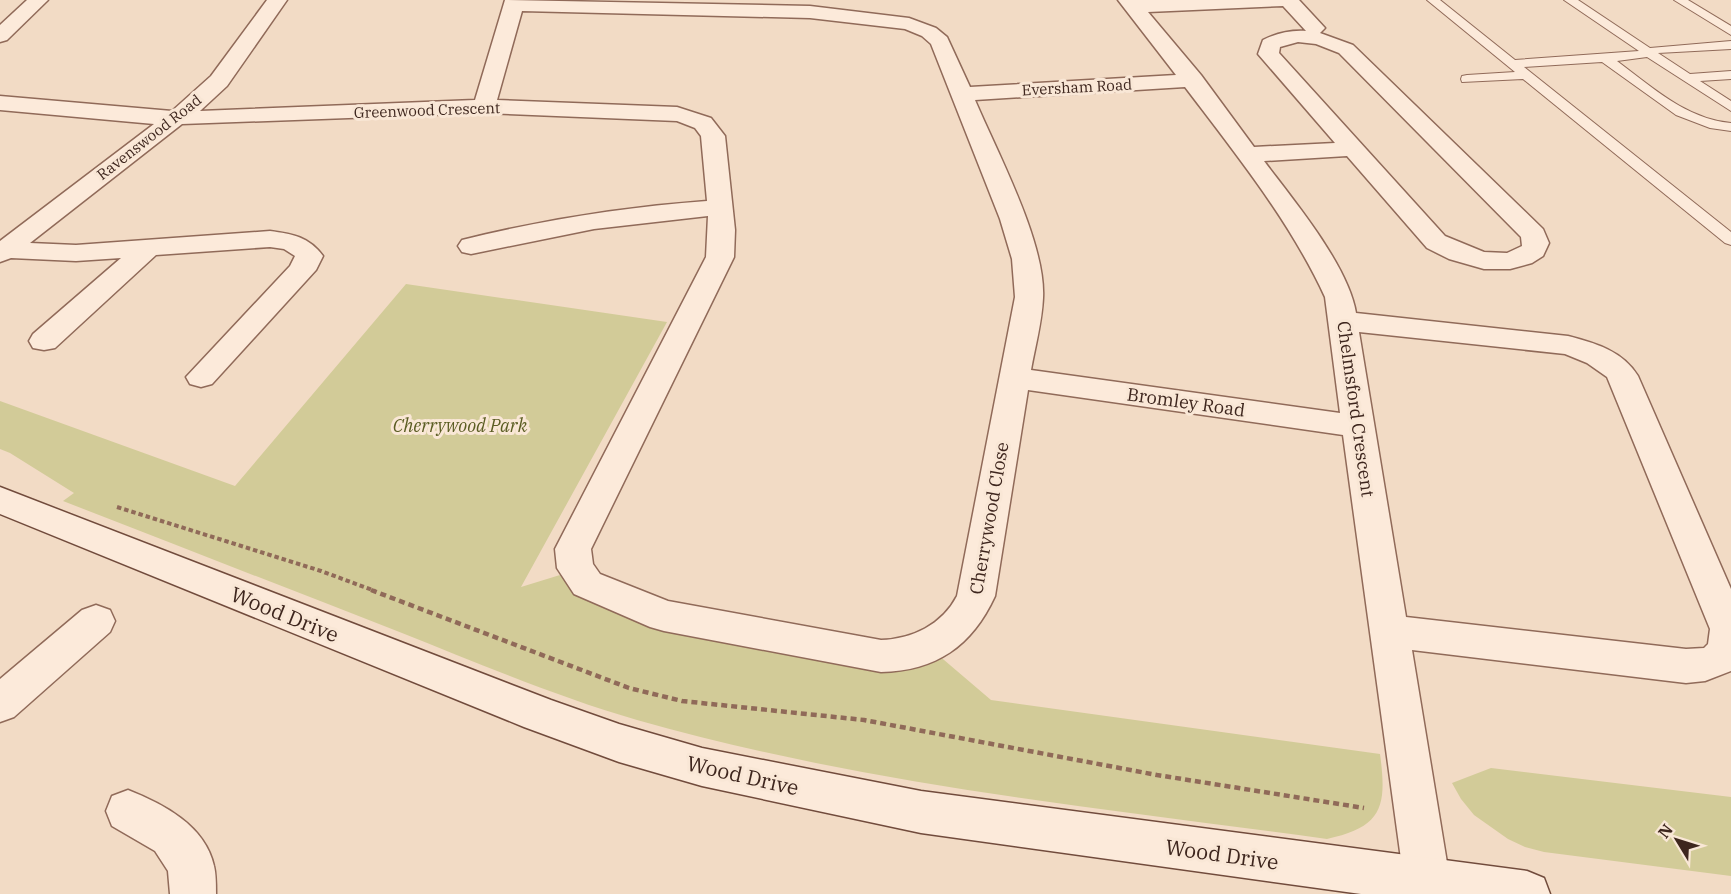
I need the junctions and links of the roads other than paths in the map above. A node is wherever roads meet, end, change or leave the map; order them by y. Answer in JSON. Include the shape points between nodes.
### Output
{"nodes":[{"id":1,"x":38,"y":0,"type":"edge"},
{"id":2,"x":277,"y":0,"type":"edge"},
{"id":3,"x":1288,"y":0,"type":"edge"},
{"id":4,"x":1432,"y":0,"type":"edge"},
{"id":5,"x":1570,"y":0,"type":"edge"},
{"id":6,"x":1680,"y":0,"type":"edge"},
{"id":7,"x":515,"y":3,"type":"edge"},
{"id":8,"x":1131,"y":4,"type":"edge"},
{"id":9,"x":1316,"y":28,"type":"dead end"},
{"id":10,"x":1731,"y":32,"type":"edge"},
{"id":11,"x":0,"y":36,"type":"edge"},
{"id":12,"x":1731,"y":45,"type":"edge"},
{"id":13,"x":1648,"y":53,"type":"junction"},
{"id":14,"x":1605,"y":58,"type":"junction"},
{"id":15,"x":1512,"y":64,"type":"junction"},
{"id":16,"x":1526,"y":75,"type":"junction"},
{"id":17,"x":1731,"y":75,"type":"edge"},
{"id":18,"x":1688,"y":78,"type":"junction"},
{"id":19,"x":1467,"y":79,"type":"dead end"},
{"id":20,"x":1192,"y":80,"type":"junction"},
{"id":21,"x":961,"y":94,"type":"junction"},
{"id":22,"x":0,"y":103,"type":"edge"},
{"id":23,"x":484,"y":106,"type":"junction"},
{"id":24,"x":1731,"y":107,"type":"edge"},
{"id":25,"x":677,"y":114,"type":"joint"},
{"id":26,"x":177,"y":118,"type":"junction"},
{"id":27,"x":1731,"y":127,"type":"edge"},
{"id":28,"x":1353,"y":149,"type":"junction"},
{"id":29,"x":1247,"y":155,"type":"junction"},
{"id":30,"x":719,"y":208,"type":"junction"},
{"id":31,"x":1731,"y":240,"type":"edge"},
{"id":32,"x":471,"y":246,"type":"dead end"},
{"id":33,"x":148,"y":248,"type":"junction"},
{"id":34,"x":3,"y":252,"type":"edge"},
{"id":35,"x":1343,"y":321,"type":"junction"},
{"id":36,"x":44,"y":341,"type":"dead end"},
{"id":37,"x":201,"y":377,"type":"dead end"},
{"id":38,"x":1014,"y":378,"type":"junction"},
{"id":39,"x":1358,"y":426,"type":"junction"},
{"id":40,"x":0,"y":500,"type":"edge"},
{"id":41,"x":96,"y":621,"type":"dead end"},
{"id":42,"x":1389,"y":631,"type":"junction"},
{"id":43,"x":0,"y":704,"type":"edge"},
{"id":44,"x":128,"y":810,"type":"dead end"},
{"id":45,"x":1427,"y":881,"type":"junction"},
{"id":46,"x":193,"y":894,"type":"edge"},
{"id":47,"x":1527,"y":894,"type":"edge"}],
"edges":[{"from":1,"to":11,"type":"street"},
{"from":2,"to":26,"type":"street","name":"Ravenswood Road","via":[[219,81]]},
{"from":3,"to":8,"type":"street"},
{"from":3,"to":9,"type":"street"},
{"from":4,"to":15,"type":"lane"},
{"from":5,"to":13,"type":"lane"},
{"from":6,"to":10,"type":"lane"},
{"from":7,"to":21,"type":"street","name":"Cherrywood Close","via":[[794,11],[898,22],[920,28],[940,41]]},
{"from":7,"to":23,"type":"street"},
{"from":8,"to":20,"type":"street","name":"Chelmsford Crescent"},
{"from":12,"to":13,"type":"lane"},
{"from":13,"to":14,"type":"lane"},
{"from":13,"to":18,"type":"lane"},
{"from":14,"to":15,"type":"lane"},
{"from":14,"to":27,"type":"lane","via":[[1689,118]]},
{"from":15,"to":16,"type":"lane"},
{"from":16,"to":19,"type":"lane"},
{"from":16,"to":31,"type":"lane"},
{"from":17,"to":18,"type":"lane"},
{"from":18,"to":24,"type":"lane"},
{"from":20,"to":21,"type":"street","name":"Eversham Road"},
{"from":20,"to":29,"type":"street","name":"Chelmsford Crescent"},
{"from":21,"to":38,"type":"street","name":"Cherrywood Close","via":[[1026,259],[1029,297]]},
{"from":22,"to":26,"type":"street","name":"Greenwood Crescent"},
{"from":23,"to":25,"type":"street","name":"Greenwood Crescent"},
{"from":23,"to":26,"type":"street","name":"Greenwood Crescent"},
{"from":25,"to":30,"type":"street","name":"Cherrywood Close","via":[[710,128]]},
{"from":26,"to":34,"type":"street","name":"Ravenswood Road"},
{"from":28,"to":28,"type":"street","via":[[1436,242],[1449,250],[1502,262],[1526,256],[1533,250],[1534,235],[1346,49],[1304,37],[1283,38],[1270,44],[1269,54]]},
{"from":28,"to":29,"type":"street"},
{"from":29,"to":35,"type":"street","name":"Chelmsford Crescent","via":[[1326,268],[1339,297]]},
{"from":30,"to":32,"type":"street","via":[[588,221]]},
{"from":30,"to":38,"type":"street","name":"Cherrywood Close","via":[[720,257],[573,549],[575,568],[587,584],[664,616],[881,656],[916,652],[947,634],[971,610]]},
{"from":33,"to":34,"type":"street","via":[[76,253]]},
{"from":33,"to":36,"type":"street"},
{"from":33,"to":37,"type":"street","via":[[270,239],[304,246],[309,256],[302,270]]},
{"from":35,"to":39,"type":"street","name":"Chelmsford Crescent"},
{"from":35,"to":42,"type":"street","via":[[1568,345],[1596,355],[1617,369],[1729,628],[1730,643],[1716,661],[1686,666]]},
{"from":38,"to":39,"type":"street","name":"Bromley Road"},
{"from":39,"to":42,"type":"street","name":"Chelmsford Crescent"},
{"from":40,"to":45,"type":"street","name":"Wood Drive","via":[[539,714],[702,767],[921,812]]},
{"from":41,"to":43,"type":"street"},
{"from":42,"to":45,"type":"street","name":"Chelmsford Crescent"},
{"from":44,"to":46,"type":"street","via":[[171,836],[191,865]]},
{"from":45,"to":47,"type":"street","name":"Wood Drive"}]}
